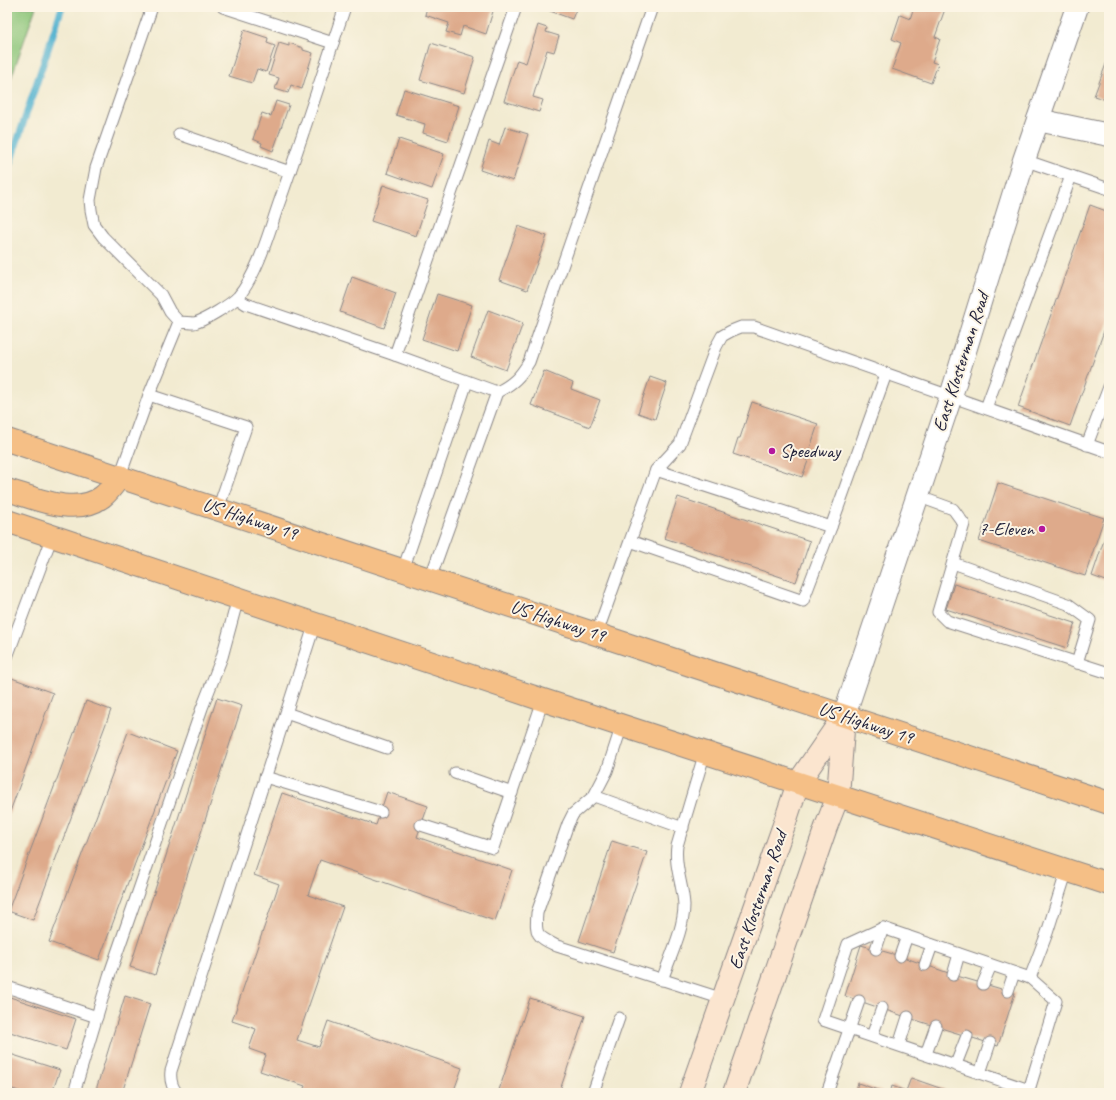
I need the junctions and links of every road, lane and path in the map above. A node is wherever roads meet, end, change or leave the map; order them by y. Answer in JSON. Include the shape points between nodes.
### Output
{"nodes":[{"id":1,"x":152,"y":7,"type":"edge"},
{"id":2,"x":223,"y":7,"type":"edge"},
{"id":3,"x":345,"y":7,"type":"edge"},
{"id":4,"x":516,"y":7,"type":"edge"},
{"id":5,"x":652,"y":7,"type":"edge"},
{"id":6,"x":1077,"y":7,"type":"edge"},
{"id":7,"x":333,"y":43,"type":"junction"},
{"id":8,"x":1038,"y":120,"type":"junction"},
{"id":9,"x":179,"y":134,"type":"dead end"},
{"id":10,"x":1109,"y":135,"type":"edge"},
{"id":11,"x":1024,"y":160,"type":"junction"},
{"id":12,"x":290,"y":172,"type":"junction"},
{"id":13,"x":1071,"y":176,"type":"junction"},
{"id":14,"x":1109,"y":189,"type":"edge"},
{"id":15,"x":237,"y":298,"type":"junction"},
{"id":16,"x":179,"y":322,"type":"junction"},
{"id":17,"x":395,"y":355,"type":"junction"},
{"id":18,"x":886,"y":374,"type":"junction"},
{"id":19,"x":467,"y":382,"type":"junction"},
{"id":20,"x":1109,"y":387,"type":"edge"},
{"id":21,"x":497,"y":392,"type":"junction"},
{"id":22,"x":149,"y":395,"type":"junction"},
{"id":23,"x":951,"y":396,"type":"junction"},
{"id":24,"x":986,"y":408,"type":"junction"},
{"id":25,"x":7,"y":440,"type":"edge"},
{"id":26,"x":1087,"y":445,"type":"junction"},
{"id":27,"x":1109,"y":452,"type":"edge"},
{"id":28,"x":656,"y":470,"type":"junction"},
{"id":29,"x":120,"y":476,"type":"junction"},
{"id":30,"x":7,"y":490,"type":"edge"},
{"id":31,"x":917,"y":496,"type":"junction"},
{"id":32,"x":218,"y":509,"type":"junction"},
{"id":33,"x":7,"y":521,"type":"edge"},
{"id":34,"x":831,"y":527,"type":"junction"},
{"id":35,"x":52,"y":536,"type":"junction"},
{"id":36,"x":630,"y":541,"type":"junction"},
{"id":37,"x":953,"y":563,"type":"junction"},
{"id":38,"x":403,"y":570,"type":"junction"},
{"id":39,"x":430,"y":579,"type":"junction"},
{"id":40,"x":238,"y":598,"type":"junction"},
{"id":41,"x":314,"y":623,"type":"junction"},
{"id":42,"x":597,"y":633,"type":"junction"},
{"id":43,"x":7,"y":657,"type":"edge"},
{"id":44,"x":1077,"y":663,"type":"junction"},
{"id":45,"x":1109,"y":674,"type":"edge"},
{"id":46,"x":543,"y":700,"type":"junction"},
{"id":47,"x":286,"y":713,"type":"junction"},
{"id":48,"x":844,"y":716,"type":"junction"},
{"id":49,"x":622,"y":726,"type":"junction"},
{"id":50,"x":387,"y":748,"type":"dead end"},
{"id":51,"x":705,"y":752,"type":"junction"},
{"id":52,"x":455,"y":773,"type":"dead end"},
{"id":53,"x":265,"y":776,"type":"junction"},
{"id":54,"x":798,"y":782,"type":"junction"},
{"id":55,"x":512,"y":793,"type":"junction"},
{"id":56,"x":594,"y":796,"type":"junction"},
{"id":57,"x":838,"y":796,"type":"junction"},
{"id":58,"x":1109,"y":802,"type":"edge"},
{"id":59,"x":381,"y":812,"type":"dead end"},
{"id":60,"x":421,"y":825,"type":"dead end"},
{"id":61,"x":682,"y":828,"type":"junction"},
{"id":62,"x":1067,"y":870,"type":"junction"},
{"id":63,"x":1109,"y":884,"type":"edge"},
{"id":64,"x":883,"y":928,"type":"junction"},
{"id":65,"x":907,"y":936,"type":"junction"},
{"id":66,"x":932,"y":944,"type":"junction"},
{"id":67,"x":876,"y":949,"type":"dead end"},
{"id":68,"x":959,"y":954,"type":"junction"},
{"id":69,"x":900,"y":956,"type":"dead end"},
{"id":70,"x":991,"y":964,"type":"junction"},
{"id":71,"x":925,"y":965,"type":"dead end"},
{"id":72,"x":1014,"y":973,"type":"junction"},
{"id":73,"x":952,"y":975,"type":"dead end"},
{"id":74,"x":1030,"y":978,"type":"junction"},
{"id":75,"x":662,"y":980,"type":"junction"},
{"id":76,"x":983,"y":984,"type":"dead end"},
{"id":77,"x":7,"y":987,"type":"edge"},
{"id":78,"x":1008,"y":991,"type":"dead end"},
{"id":79,"x":723,"y":999,"type":"junction"},
{"id":80,"x":859,"y":1001,"type":"dead end"},
{"id":81,"x":882,"y":1008,"type":"dead end"},
{"id":82,"x":97,"y":1017,"type":"junction"},
{"id":83,"x":908,"y":1017,"type":"dead end"},
{"id":84,"x":619,"y":1018,"type":"dead end"},
{"id":85,"x":936,"y":1026,"type":"dead end"},
{"id":86,"x":850,"y":1029,"type":"junction"},
{"id":87,"x":872,"y":1036,"type":"junction"},
{"id":88,"x":967,"y":1036,"type":"dead end"},
{"id":89,"x":990,"y":1043,"type":"dead end"},
{"id":90,"x":899,"y":1045,"type":"junction"},
{"id":91,"x":926,"y":1054,"type":"junction"},
{"id":92,"x":956,"y":1064,"type":"junction"},
{"id":93,"x":980,"y":1073,"type":"junction"},
{"id":94,"x":1028,"y":1091,"type":"edge"},
{"id":95,"x":74,"y":1093,"type":"edge"},
{"id":96,"x":177,"y":1093,"type":"edge"},
{"id":97,"x":593,"y":1093,"type":"edge"},
{"id":98,"x":690,"y":1093,"type":"edge"},
{"id":99,"x":734,"y":1093,"type":"edge"},
{"id":100,"x":827,"y":1093,"type":"edge"}],
"edges":[{"from":1,"to":16,"type":"lane","via":[[96,168],[90,194],[90,210],[94,225],[103,237],[161,295]]},
{"from":2,"to":7,"type":"lane"},
{"from":3,"to":7,"type":"lane"},
{"from":4,"to":17,"type":"lane"},
{"from":5,"to":21,"type":"lane","via":[[529,362],[512,384]]},
{"from":6,"to":8,"type":"street","name":"East Klosterman Road"},
{"from":7,"to":12,"type":"lane"},
{"from":8,"to":10,"type":"street"},
{"from":8,"to":11,"type":"street","name":"East Klosterman Road"},
{"from":9,"to":12,"type":"lane"},
{"from":11,"to":13,"type":"lane"},
{"from":11,"to":23,"type":"street","name":"East Klosterman Road"},
{"from":12,"to":15,"type":"lane","via":[[259,259]]},
{"from":13,"to":14,"type":"lane"},
{"from":13,"to":24,"type":"lane"},
{"from":15,"to":16,"type":"lane","via":[[195,323]]},
{"from":15,"to":17,"type":"lane","via":[[246,304]]},
{"from":16,"to":22,"type":"lane"},
{"from":17,"to":19,"type":"lane"},
{"from":18,"to":23,"type":"lane"},
{"from":18,"to":28,"type":"lane","via":[[754,327],[742,327],[731,331],[722,336],[716,347],[680,444]]},
{"from":18,"to":34,"type":"lane"},
{"from":19,"to":21,"type":"lane"},
{"from":19,"to":38,"type":"lane"},
{"from":20,"to":26,"type":"lane"},
{"from":21,"to":39,"type":"lane"},
{"from":22,"to":29,"type":"lane"},
{"from":22,"to":32,"type":"lane","via":[[246,428]]},
{"from":23,"to":24,"type":"lane"},
{"from":23,"to":31,"type":"street","name":"East Klosterman Road"},
{"from":24,"to":26,"type":"lane"},
{"from":25,"to":29,"type":"highway","name":"US Highway 19"},
{"from":26,"to":27,"type":"lane"},
{"from":28,"to":34,"type":"lane"},
{"from":28,"to":36,"type":"lane"},
{"from":29,"to":30,"type":"highway","via":[[102,497],[81,507],[58,505]]},
{"from":29,"to":32,"type":"highway","name":"US Highway 19"},
{"from":31,"to":37,"type":"lane","via":[[953,508],[964,524]]},
{"from":31,"to":48,"type":"street","name":"East Klosterman Road"},
{"from":32,"to":38,"type":"highway","name":"US Highway 19"},
{"from":33,"to":35,"type":"highway"},
{"from":34,"to":36,"type":"lane","via":[[803,601]]},
{"from":35,"to":40,"type":"highway"},
{"from":35,"to":43,"type":"lane"},
{"from":36,"to":42,"type":"lane"},
{"from":37,"to":44,"type":"lane","via":[[1068,604],[1090,620]]},
{"from":37,"to":44,"type":"lane","via":[[938,612],[947,621]]},
{"from":38,"to":39,"type":"highway","name":"US Highway 19"},
{"from":39,"to":42,"type":"highway","name":"US Highway 19"},
{"from":40,"to":41,"type":"highway"},
{"from":40,"to":82,"type":"lane","via":[[222,657]]},
{"from":41,"to":46,"type":"highway"},
{"from":41,"to":47,"type":"lane"},
{"from":42,"to":48,"type":"highway","name":"US Highway 19"},
{"from":44,"to":45,"type":"lane"},
{"from":46,"to":49,"type":"highway"},
{"from":46,"to":55,"type":"lane"},
{"from":47,"to":50,"type":"lane"},
{"from":47,"to":53,"type":"lane"},
{"from":48,"to":54,"type":"main road","name":"East Klosterman Road"},
{"from":48,"to":57,"type":"main road","name":"East Klosterman Road"},
{"from":48,"to":58,"type":"highway","name":"US Highway 19"},
{"from":49,"to":51,"type":"highway"},
{"from":49,"to":56,"type":"lane","via":[[607,771]]},
{"from":51,"to":54,"type":"highway"},
{"from":51,"to":61,"type":"lane"},
{"from":52,"to":55,"type":"lane"},
{"from":53,"to":59,"type":"lane"},
{"from":53,"to":96,"type":"lane","via":[[171,1070],[170,1081]]},
{"from":54,"to":57,"type":"highway"},
{"from":54,"to":79,"type":"main road","name":"East Klosterman Road"},
{"from":55,"to":60,"type":"lane","via":[[493,848]]},
{"from":56,"to":61,"type":"lane"},
{"from":56,"to":75,"type":"lane","via":[[573,814],[568,824],[537,913],[535,926],[538,935],[557,946]]},
{"from":57,"to":62,"type":"highway"},
{"from":57,"to":99,"type":"main road","name":"East Klosterman Road"},
{"from":61,"to":75,"type":"lane","via":[[676,855],[684,904],[682,923]]},
{"from":62,"to":63,"type":"highway"},
{"from":62,"to":74,"type":"lane"},
{"from":64,"to":65,"type":"lane"},
{"from":64,"to":67,"type":"lane"},
{"from":64,"to":86,"type":"lane","via":[[848,944],[823,1020]]},
{"from":65,"to":66,"type":"lane"},
{"from":65,"to":69,"type":"lane"},
{"from":66,"to":68,"type":"lane"},
{"from":66,"to":71,"type":"lane"},
{"from":68,"to":70,"type":"lane"},
{"from":68,"to":73,"type":"lane"},
{"from":70,"to":72,"type":"lane"},
{"from":70,"to":76,"type":"lane"},
{"from":72,"to":74,"type":"lane"},
{"from":72,"to":78,"type":"lane"},
{"from":74,"to":94,"type":"lane","via":[[1056,1001]]},
{"from":75,"to":79,"type":"lane"},
{"from":77,"to":82,"type":"lane"},
{"from":79,"to":98,"type":"main road","name":"East Klosterman Road"},
{"from":80,"to":86,"type":"lane"},
{"from":81,"to":87,"type":"lane"},
{"from":82,"to":95,"type":"lane"},
{"from":83,"to":90,"type":"lane"},
{"from":84,"to":97,"type":"lane"},
{"from":85,"to":91,"type":"lane"},
{"from":86,"to":87,"type":"lane"},
{"from":86,"to":100,"type":"lane"},
{"from":87,"to":90,"type":"lane"},
{"from":88,"to":92,"type":"lane"},
{"from":89,"to":93,"type":"lane"},
{"from":90,"to":91,"type":"lane"},
{"from":91,"to":92,"type":"lane"},
{"from":92,"to":93,"type":"lane"},
{"from":93,"to":94,"type":"lane"}]}
